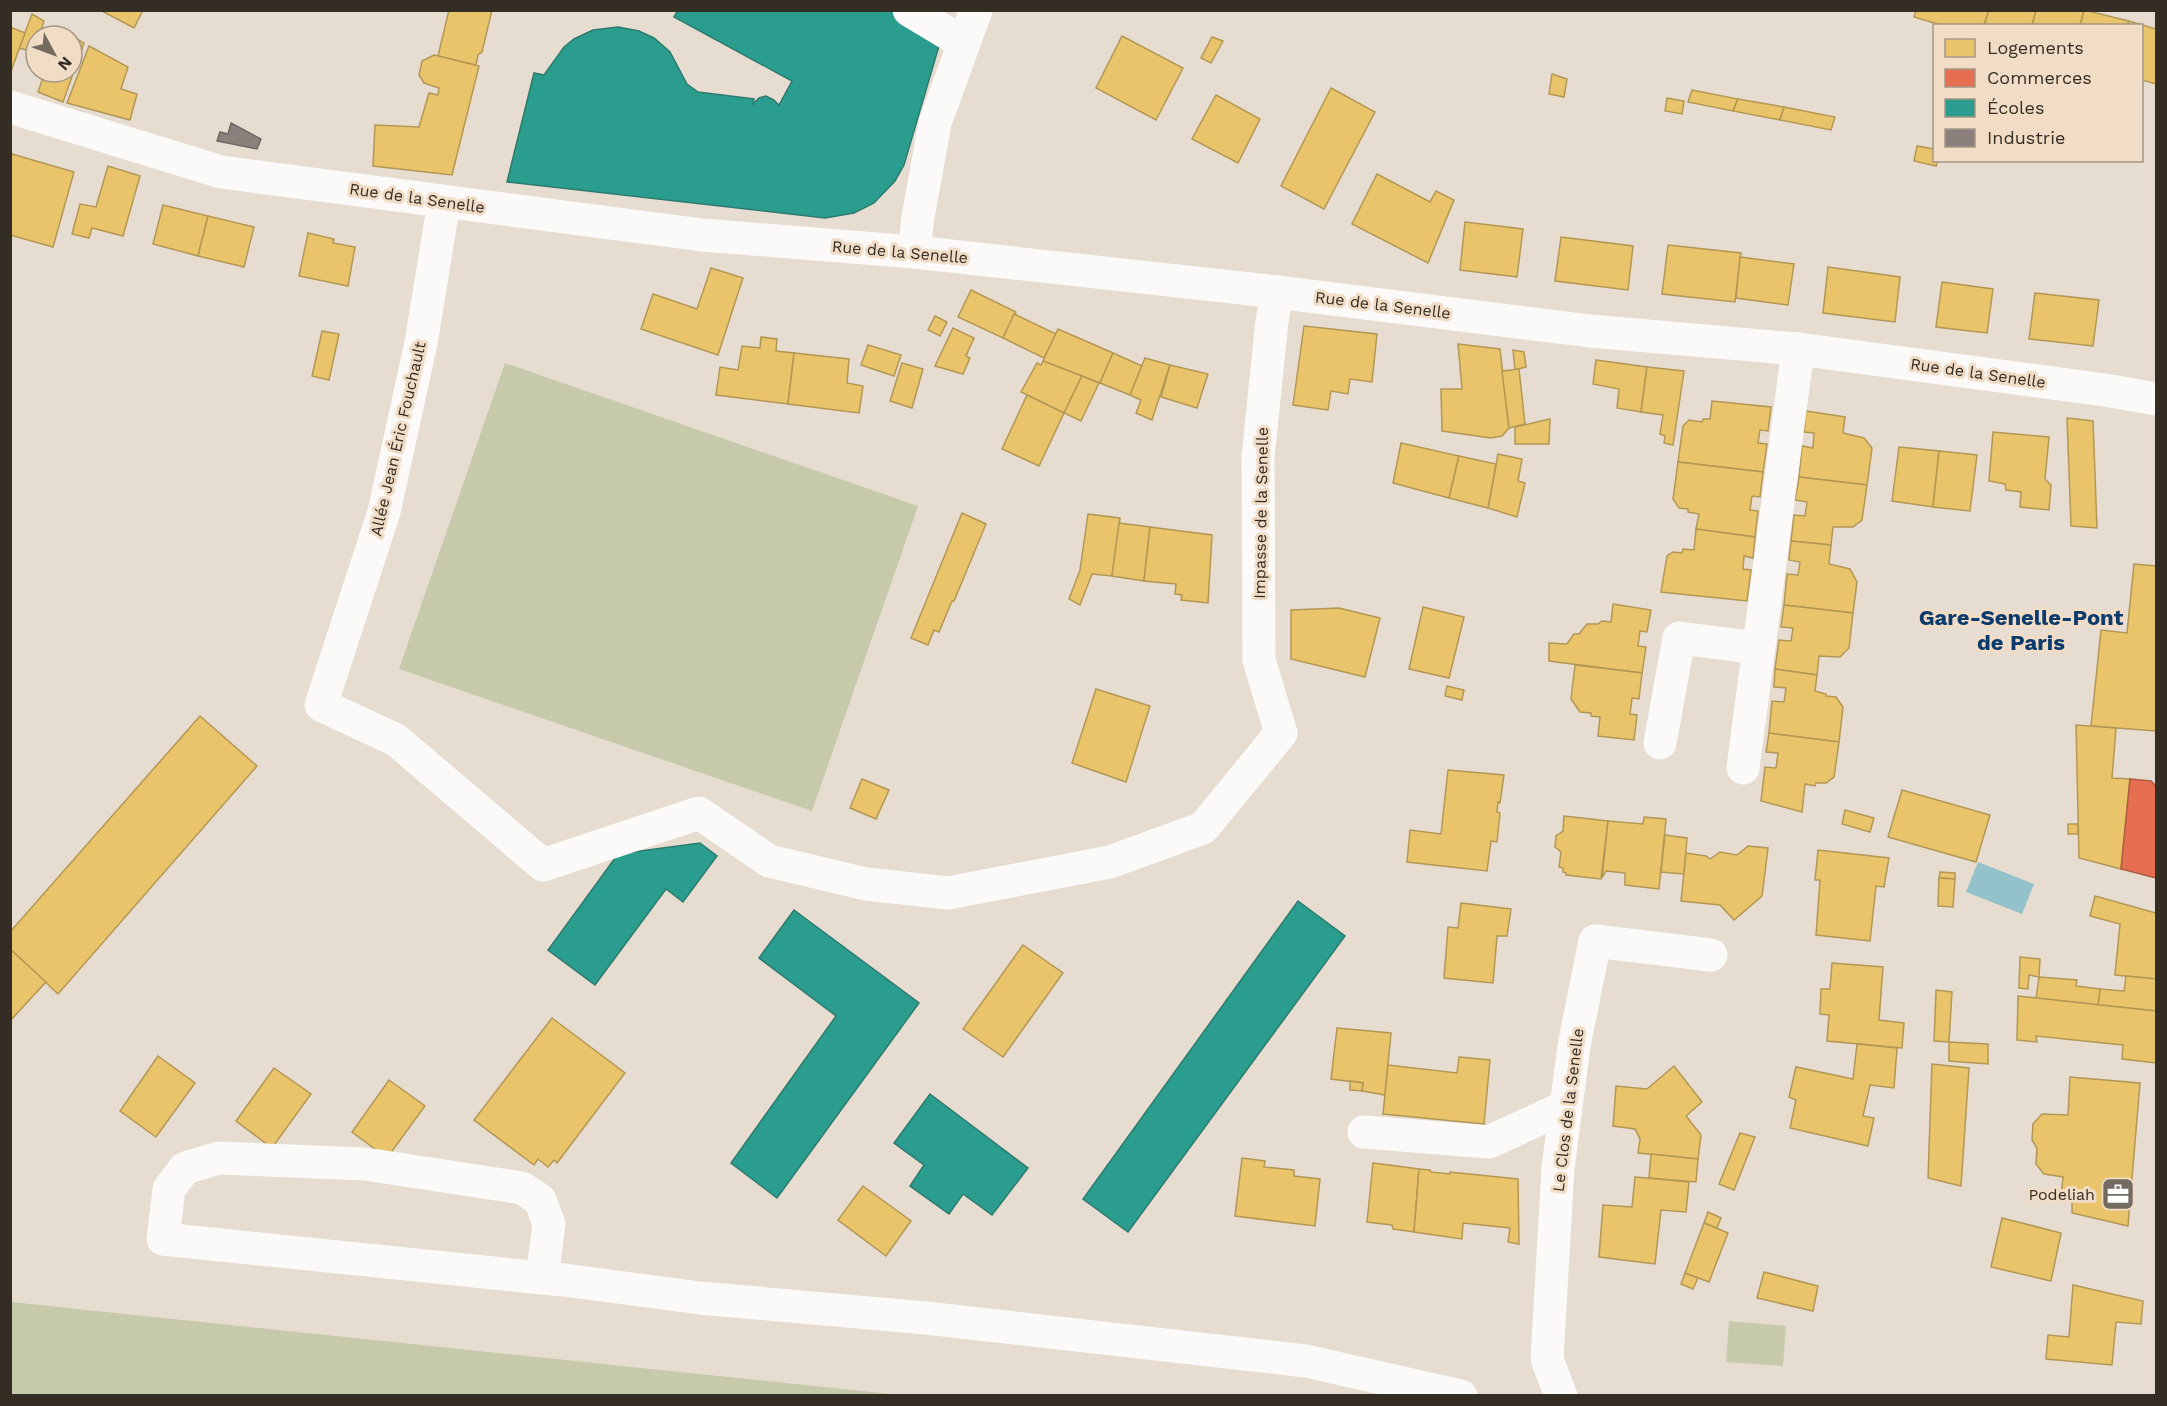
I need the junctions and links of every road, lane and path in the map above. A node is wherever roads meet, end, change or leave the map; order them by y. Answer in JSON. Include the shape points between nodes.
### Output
{"nodes":[{"id":1,"x":909,"y":10,"type":"edge"},
{"id":2,"x":976,"y":10,"type":"edge"},
{"id":3,"x":964,"y":42,"type":"junction"},
{"id":4,"x":10,"y":107,"type":"edge"},
{"id":5,"x":444,"y":202,"type":"junction"},
{"id":6,"x":914,"y":252,"type":"junction"},
{"id":7,"x":1277,"y":292,"type":"junction"},
{"id":8,"x":1798,"y":349,"type":"junction"},
{"id":9,"x":2157,"y":399,"type":"edge"},
{"id":10,"x":1758,"y":648,"type":"junction"},
{"id":11,"x":1281,"y":733,"type":"joint"},
{"id":12,"x":1660,"y":742,"type":"dead end"},
{"id":13,"x":1743,"y":768,"type":"dead end"},
{"id":14,"x":1711,"y":956,"type":"dead end"},
{"id":15,"x":1565,"y":1107,"type":"junction"},
{"id":16,"x":1364,"y":1132,"type":"dead end"},
{"id":17,"x":542,"y":1278,"type":"junction"},
{"id":18,"x":1461,"y":1395,"type":"edge"},
{"id":19,"x":1561,"y":1395,"type":"edge"}],
"edges":[{"from":1,"to":3,"type":"street"},
{"from":2,"to":3,"type":"street"},
{"from":3,"to":6,"type":"street","via":[[935,123]]},
{"from":4,"to":5,"type":"street","name":"Rue de la Senelle","via":[[221,172]]},
{"from":5,"to":6,"type":"street","name":"Rue de la Senelle","via":[[702,235]]},
{"from":5,"to":11,"type":"street","name":"Allée Jean Éric Fouchault","via":[[421,343],[384,512],[321,705],[396,740],[543,865],[699,813],[769,861],[866,884],[948,893],[1110,862],[1203,828]]},
{"from":6,"to":7,"type":"street","name":"Rue de la Senelle"},
{"from":7,"to":8,"type":"street","name":"Rue de la Senelle","via":[[1590,331]]},
{"from":7,"to":11,"type":"street","name":"Impasse de la Senelle","via":[[1258,457],[1259,660]]},
{"from":8,"to":9,"type":"street","name":"Rue de la Senelle"},
{"from":8,"to":10,"type":"street"},
{"from":10,"to":12,"type":"street","via":[[1679,638]]},
{"from":10,"to":13,"type":"street"},
{"from":14,"to":15,"type":"street","name":"Le Clos de la Senelle","via":[[1595,940]]},
{"from":15,"to":16,"type":"street","via":[[1489,1142]]},
{"from":15,"to":19,"type":"street","name":"Le Clos de la Senelle","via":[[1547,1359]]},
{"from":17,"to":17,"type":"street","via":[[549,1224],[540,1200],[522,1188],[365,1164],[219,1158],[185,1168],[169,1189],[163,1239]]},
{"from":17,"to":18,"type":"street","via":[[1306,1361]]}]}
